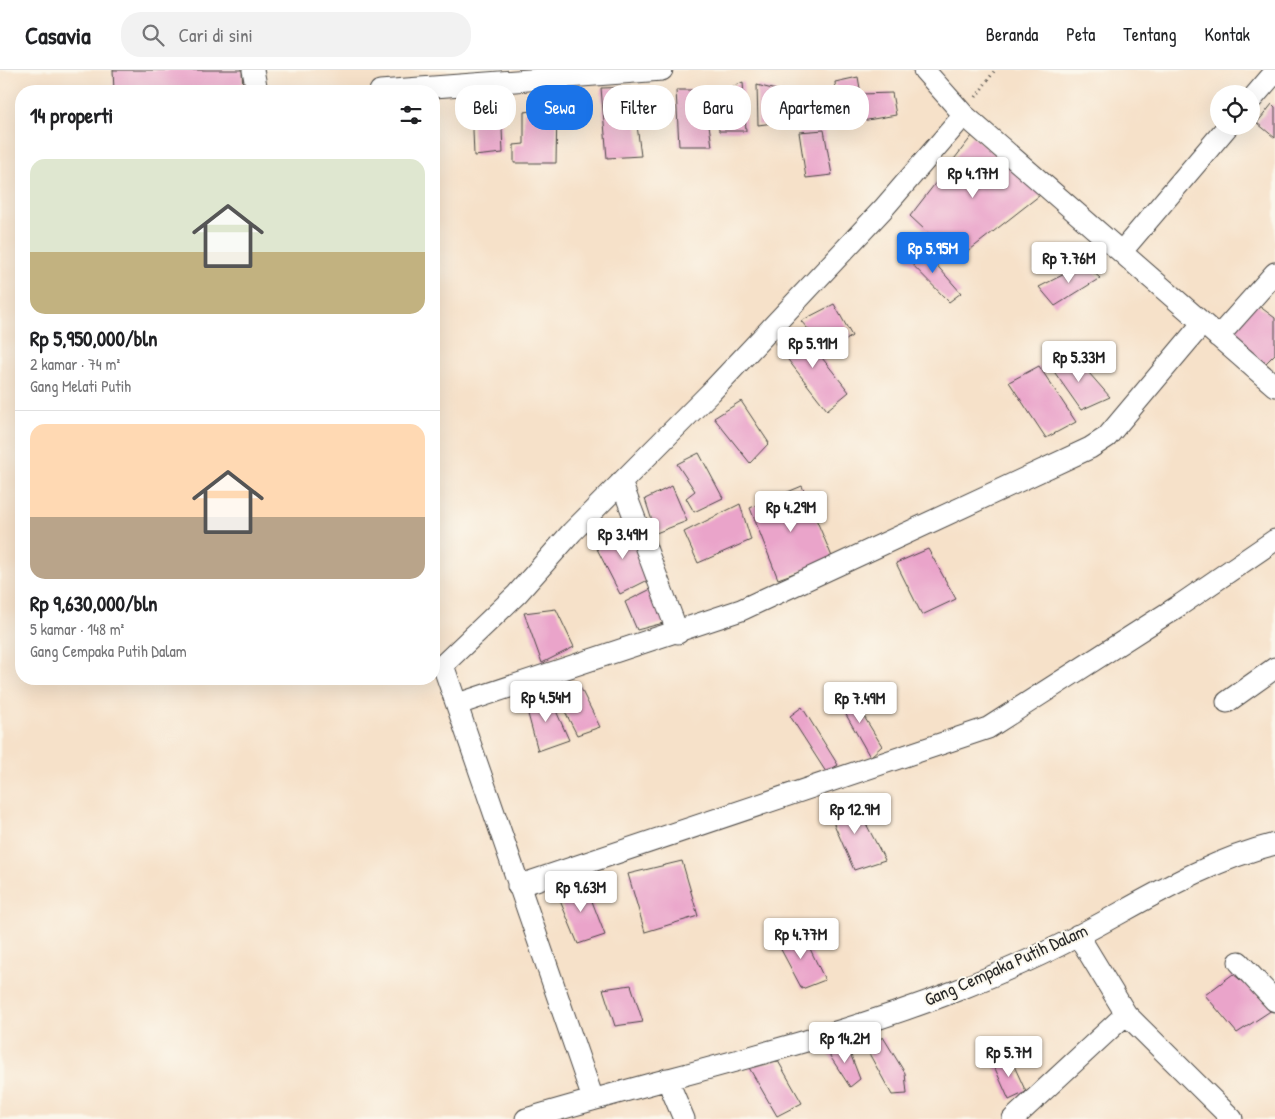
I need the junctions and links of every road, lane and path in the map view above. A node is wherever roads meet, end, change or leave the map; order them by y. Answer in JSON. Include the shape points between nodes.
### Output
{"nodes":[{"id":1,"x":254,"y":70,"type":"edge"},
{"id":2,"x":662,"y":70,"type":"edge"},
{"id":3,"x":924,"y":70,"type":"edge"},
{"id":4,"x":995,"y":70,"type":"edge"},
{"id":5,"x":1275,"y":72,"type":"edge"},
{"id":6,"x":256,"y":85,"type":"edge"},
{"id":7,"x":440,"y":87,"type":"edge"},
{"id":8,"x":1260,"y":90,"type":"edge"},
{"id":9,"x":964,"y":114,"type":"junction"},
{"id":10,"x":1220,"y":135,"type":"edge"},
{"id":11,"x":1122,"y":250,"type":"junction"},
{"id":12,"x":1275,"y":273,"type":"edge"},
{"id":13,"x":1210,"y":330,"type":"junction"},
{"id":14,"x":1275,"y":386,"type":"edge"},
{"id":15,"x":621,"y":482,"type":"junction"},
{"id":16,"x":1275,"y":540,"type":"edge"},
{"id":17,"x":678,"y":633,"type":"junction"},
{"id":18,"x":1275,"y":668,"type":"edge"},
{"id":19,"x":1227,"y":702,"type":"dead end"},
{"id":20,"x":458,"y":704,"type":"junction"},
{"id":21,"x":1275,"y":844,"type":"edge"},
{"id":22,"x":518,"y":886,"type":"junction"},
{"id":23,"x":1078,"y":935,"type":"junction"},
{"id":24,"x":1239,"y":962,"type":"dead end"},
{"id":25,"x":1275,"y":1001,"type":"edge"},
{"id":26,"x":1126,"y":1014,"type":"junction"},
{"id":27,"x":667,"y":1079,"type":"junction"},
{"id":28,"x":593,"y":1099,"type":"junction"},
{"id":29,"x":526,"y":1119,"type":"edge"},
{"id":30,"x":684,"y":1119,"type":"edge"},
{"id":31,"x":1013,"y":1119,"type":"edge"},
{"id":32,"x":1232,"y":1119,"type":"edge"}],
"edges":[{"from":1,"to":6,"type":"street"},
{"from":2,"to":7,"type":"street"},
{"from":3,"to":9,"type":"street"},
{"from":4,"to":9,"type":"path"},
{"from":5,"to":8,"type":"street"},
{"from":9,"to":11,"type":"street"},
{"from":9,"to":15,"type":"street","via":[[870,223],[711,392]]},
{"from":10,"to":11,"type":"street"},
{"from":11,"to":13,"type":"street"},
{"from":12,"to":13,"type":"street"},
{"from":13,"to":14,"type":"street"},
{"from":13,"to":17,"type":"street","via":[[1107,437],[1090,448],[829,571],[741,610]]},
{"from":15,"to":17,"type":"street"},
{"from":15,"to":20,"type":"street","via":[[510,600],[445,663]]},
{"from":16,"to":22,"type":"street","via":[[988,728]]},
{"from":17,"to":20,"type":"street"},
{"from":18,"to":19,"type":"street"},
{"from":20,"to":22,"type":"street"},
{"from":21,"to":23,"type":"street","name":"Gang Cempaka Putih Dalam","via":[[1225,859]]},
{"from":22,"to":28,"type":"street"},
{"from":23,"to":26,"type":"street"},
{"from":23,"to":27,"type":"street","name":"Gang Cempaka Putih Dalam","via":[[958,990],[877,1019]]},
{"from":24,"to":25,"type":"street"},
{"from":26,"to":31,"type":"street"},
{"from":26,"to":32,"type":"street"},
{"from":27,"to":28,"type":"street","name":"Gang Cempaka Putih Dalam"},
{"from":27,"to":30,"type":"street"},
{"from":28,"to":29,"type":"street","name":"Gang Cempaka Putih Dalam"}]}
